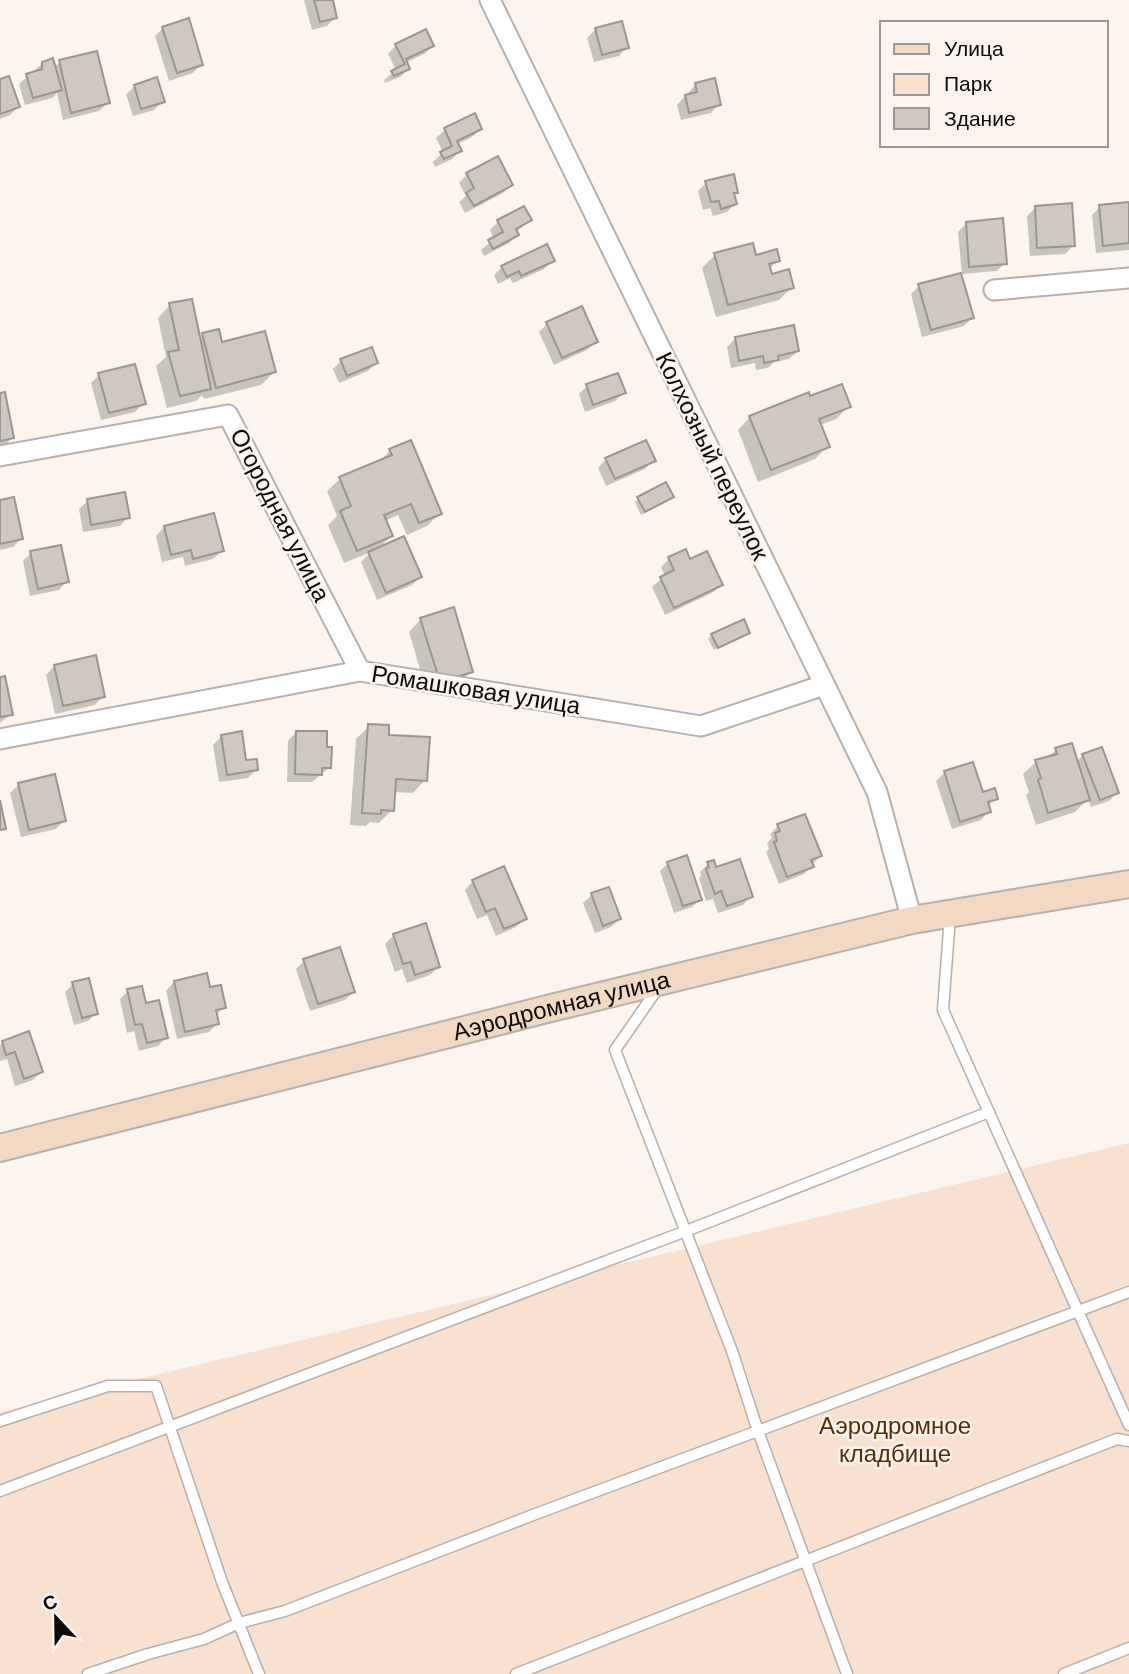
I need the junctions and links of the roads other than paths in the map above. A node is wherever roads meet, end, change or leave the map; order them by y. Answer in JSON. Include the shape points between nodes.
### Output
{"nodes":[{"id":1,"x":490,"y":0,"type":"edge"},
{"id":2,"x":1129,"y":278,"type":"edge"},
{"id":3,"x":994,"y":290,"type":"dead end"},
{"id":4,"x":0,"y":456,"type":"edge"},
{"id":5,"x":360,"y":671,"type":"junction"},
{"id":6,"x":824,"y":685,"type":"junction"},
{"id":7,"x":0,"y":739,"type":"edge"},
{"id":8,"x":1129,"y":884,"type":"edge"},
{"id":9,"x":950,"y":914,"type":"junction"},
{"id":10,"x":912,"y":920,"type":"junction"},
{"id":11,"x":663,"y":981,"type":"junction"},
{"id":12,"x":989,"y":1112,"type":"junction"},
{"id":13,"x":0,"y":1148,"type":"edge"},
{"id":14,"x":686,"y":1231,"type":"junction"},
{"id":15,"x":1129,"y":1292,"type":"edge"},
{"id":16,"x":1078,"y":1311,"type":"junction"},
{"id":17,"x":0,"y":1421,"type":"edge"},
{"id":18,"x":1129,"y":1425,"type":"edge"},
{"id":19,"x":170,"y":1427,"type":"junction"},
{"id":20,"x":758,"y":1431,"type":"junction"},
{"id":21,"x":1129,"y":1441,"type":"edge"},
{"id":22,"x":0,"y":1491,"type":"edge"},
{"id":23,"x":805,"y":1562,"type":"junction"},
{"id":24,"x":239,"y":1623,"type":"junction"},
{"id":25,"x":1129,"y":1648,"type":"edge"},
{"id":26,"x":88,"y":1674,"type":"edge"},
{"id":27,"x":259,"y":1674,"type":"edge"},
{"id":28,"x":516,"y":1674,"type":"edge"},
{"id":29,"x":846,"y":1674,"type":"edge"},
{"id":30,"x":1064,"y":1674,"type":"edge"}],
"edges":[{"from":1,"to":6,"type":"street","name":"Колхозный переулок"},
{"from":2,"to":3,"type":"street"},
{"from":4,"to":5,"type":"street","name":"Огородная улица","via":[[228,415]]},
{"from":5,"to":6,"type":"street","name":"Ромашковая улица","via":[[701,726]]},
{"from":5,"to":7,"type":"street","name":"Ромашковая улица"},
{"from":6,"to":10,"type":"street","name":"Колхозный переулок","via":[[877,792]]},
{"from":8,"to":9,"type":"street","name":"Аэродромная улица"},
{"from":9,"to":10,"type":"street","name":"Аэродромная улица"},
{"from":9,"to":12,"type":"lane","via":[[943,1010]]},
{"from":10,"to":11,"type":"street","name":"Аэродромная улица"},
{"from":11,"to":13,"type":"street","name":"Аэродромная улица"},
{"from":11,"to":14,"type":"lane","via":[[615,1050]]},
{"from":12,"to":14,"type":"lane"},
{"from":12,"to":16,"type":"lane"},
{"from":14,"to":19,"type":"lane"},
{"from":14,"to":20,"type":"lane"},
{"from":15,"to":16,"type":"lane"},
{"from":16,"to":18,"type":"lane"},
{"from":16,"to":20,"type":"lane"},
{"from":17,"to":19,"type":"lane","via":[[108,1386],[156,1386]]},
{"from":19,"to":22,"type":"lane"},
{"from":19,"to":24,"type":"lane"},
{"from":20,"to":23,"type":"lane"},
{"from":20,"to":24,"type":"lane","via":[[285,1611]]},
{"from":21,"to":23,"type":"lane","via":[[1117,1439]]},
{"from":23,"to":28,"type":"lane"},
{"from":23,"to":29,"type":"lane"},
{"from":24,"to":26,"type":"lane","via":[[204,1639]]},
{"from":24,"to":27,"type":"lane"},
{"from":25,"to":30,"type":"lane"}]}
